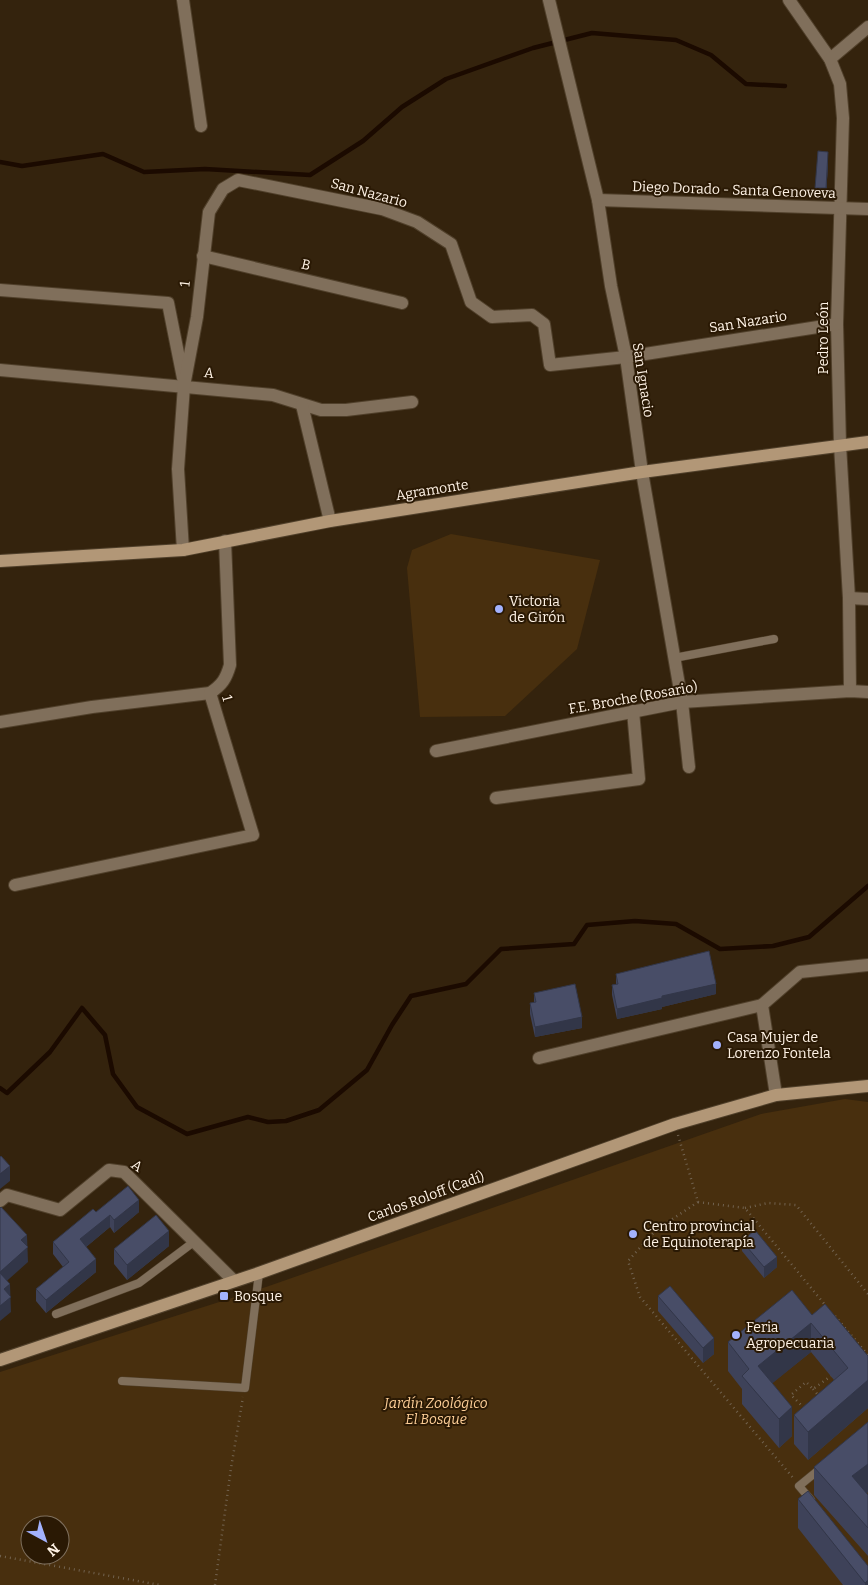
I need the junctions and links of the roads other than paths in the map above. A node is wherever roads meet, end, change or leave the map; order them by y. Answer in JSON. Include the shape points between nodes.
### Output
{"nodes":[{"id":1,"x":183,"y":0,"type":"edge"},
{"id":2,"x":549,"y":0,"type":"edge"},
{"id":3,"x":789,"y":0,"type":"edge"},
{"id":4,"x":868,"y":27,"type":"edge"},
{"id":5,"x":830,"y":59,"type":"junction"},
{"id":6,"x":201,"y":126,"type":"dead end"},
{"id":7,"x":223,"y":189,"type":"joint"},
{"id":8,"x":598,"y":200,"type":"junction"},
{"id":9,"x":840,"y":208,"type":"junction"},
{"id":10,"x":868,"y":209,"type":"edge"},
{"id":11,"x":203,"y":256,"type":"junction"},
{"id":12,"x":0,"y":290,"type":"edge"},
{"id":13,"x":402,"y":303,"type":"dead end"},
{"id":14,"x":837,"y":324,"type":"junction"},
{"id":15,"x":626,"y":357,"type":"junction"},
{"id":16,"x":0,"y":370,"type":"edge"},
{"id":17,"x":184,"y":386,"type":"junction"},
{"id":18,"x":412,"y":402,"type":"dead end"},
{"id":19,"x":302,"y":405,"type":"junction"},
{"id":20,"x":868,"y":442,"type":"edge"},
{"id":21,"x":840,"y":445,"type":"junction"},
{"id":22,"x":642,"y":472,"type":"junction"},
{"id":23,"x":330,"y":521,"type":"junction"},
{"id":24,"x":225,"y":542,"type":"junction"},
{"id":25,"x":183,"y":550,"type":"junction"},
{"id":26,"x":0,"y":561,"type":"edge"},
{"id":27,"x":849,"y":598,"type":"junction"},
{"id":28,"x":868,"y":599,"type":"edge"},
{"id":29,"x":774,"y":639,"type":"dead end"},
{"id":30,"x":674,"y":658,"type":"junction"},
{"id":31,"x":850,"y":691,"type":"junction"},
{"id":32,"x":868,"y":692,"type":"edge"},
{"id":33,"x":210,"y":693,"type":"junction"},
{"id":34,"x":682,"y":702,"type":"junction"},
{"id":35,"x":633,"y":712,"type":"junction"},
{"id":36,"x":0,"y":722,"type":"edge"},
{"id":37,"x":436,"y":751,"type":"dead end"},
{"id":38,"x":690,"y":767,"type":"dead end"},
{"id":39,"x":496,"y":798,"type":"dead end"},
{"id":40,"x":15,"y":885,"type":"dead end"},
{"id":41,"x":868,"y":965,"type":"edge"},
{"id":42,"x":762,"y":1005,"type":"junction"},
{"id":43,"x":539,"y":1058,"type":"dead end"},
{"id":44,"x":868,"y":1086,"type":"edge"},
{"id":45,"x":776,"y":1095,"type":"junction"},
{"id":46,"x":0,"y":1201,"type":"edge"},
{"id":47,"x":195,"y":1241,"type":"junction"},
{"id":48,"x":259,"y":1273,"type":"junction"},
{"id":49,"x":234,"y":1282,"type":"junction"},
{"id":50,"x":56,"y":1314,"type":"dead end"},
{"id":51,"x":1,"y":1358,"type":"edge"},
{"id":52,"x":122,"y":1381,"type":"dead end"},
{"id":53,"x":830,"y":1460,"type":"edge"},
{"id":54,"x":818,"y":1508,"type":"edge"}],
"edges":[{"from":1,"to":6,"type":"street"},
{"from":2,"to":8,"type":"street","name":"San Ignacio"},
{"from":3,"to":5,"type":"street","name":"Pedro León"},
{"from":4,"to":5,"type":"street"},
{"from":5,"to":9,"type":"street","name":"Pedro León","via":[[840,84],[843,118]]},
{"from":7,"to":11,"type":"street","name":"1","via":[[209,212]]},
{"from":7,"to":15,"type":"street","name":"San Nazario","via":[[238,180],[265,184],[382,209],[417,222],[451,244],[472,302],[492,317],[532,315],[544,324],[550,365]]},
{"from":8,"to":9,"type":"street","name":"Diego Dorado - Santa Genoveva"},
{"from":8,"to":15,"type":"street","name":"San Ignacio"},
{"from":9,"to":10,"type":"street","name":"Diego Dorado - Santa Genoveva"},
{"from":9,"to":14,"type":"street","name":"Pedro León"},
{"from":11,"to":13,"type":"street","name":"B"},
{"from":11,"to":17,"type":"street","name":"1","via":[[197,317]]},
{"from":12,"to":17,"type":"street","name":"1","via":[[168,303]]},
{"from":14,"to":15,"type":"street","name":"San Nazario"},
{"from":14,"to":21,"type":"street","name":"Pedro León"},
{"from":15,"to":22,"type":"street","name":"San Ignacio"},
{"from":16,"to":17,"type":"street","name":"A"},
{"from":17,"to":19,"type":"street","name":"A","via":[[273,395]]},
{"from":17,"to":25,"type":"street","name":"1","via":[[178,469]]},
{"from":18,"to":19,"type":"street","name":"A","via":[[346,410],[321,410]]},
{"from":19,"to":23,"type":"street"},
{"from":20,"to":21,"type":"street","name":"Agramonte"},
{"from":21,"to":22,"type":"street","name":"Agramonte"},
{"from":21,"to":27,"type":"street","name":"Pedro León"},
{"from":22,"to":23,"type":"street","name":"Agramonte"},
{"from":22,"to":30,"type":"street","name":"San Ignacio"},
{"from":23,"to":24,"type":"street","name":"Agramonte"},
{"from":24,"to":25,"type":"street","name":"Agramonte"},
{"from":24,"to":33,"type":"street","name":"1","via":[[230,665],[225,682]]},
{"from":25,"to":26,"type":"street","name":"Agramonte"},
{"from":27,"to":28,"type":"street"},
{"from":27,"to":31,"type":"street","name":"Pedro León"},
{"from":29,"to":30,"type":"lane"},
{"from":30,"to":34,"type":"street","name":"San Ignacio"},
{"from":31,"to":32,"type":"street","name":"F.E. Broche (Rosario)"},
{"from":31,"to":34,"type":"street","name":"F.E. Broche (Rosario)"},
{"from":33,"to":36,"type":"street"},
{"from":33,"to":40,"type":"street","name":"1","via":[[253,835]]},
{"from":34,"to":35,"type":"street","name":"F.E. Broche (Rosario)"},
{"from":34,"to":38,"type":"street","name":"San Ignacio"},
{"from":35,"to":37,"type":"street","name":"F.E. Broche (Rosario)"},
{"from":35,"to":39,"type":"street","via":[[639,779]]},
{"from":41,"to":42,"type":"street","via":[[800,972]]},
{"from":42,"to":43,"type":"street"},
{"from":42,"to":45,"type":"street"},
{"from":44,"to":45,"type":"street","name":"Carlos Roloff (Cadí)"},
{"from":45,"to":48,"type":"street","name":"Carlos Roloff (Cadí)","via":[[675,1124]]},
{"from":46,"to":47,"type":"street","name":"A","via":[[7,1195],[60,1210],[109,1170],[124,1172]]},
{"from":47,"to":49,"type":"street","name":"A"},
{"from":47,"to":50,"type":"lane","via":[[139,1283]]},
{"from":48,"to":49,"type":"street","name":"Carlos Roloff (Cadí)"},
{"from":48,"to":52,"type":"lane","via":[[245,1388]]},
{"from":49,"to":51,"type":"street","name":"Carlos Roloff (Cadí)"},
{"from":53,"to":54,"type":"lane","via":[[799,1486]]}]}
